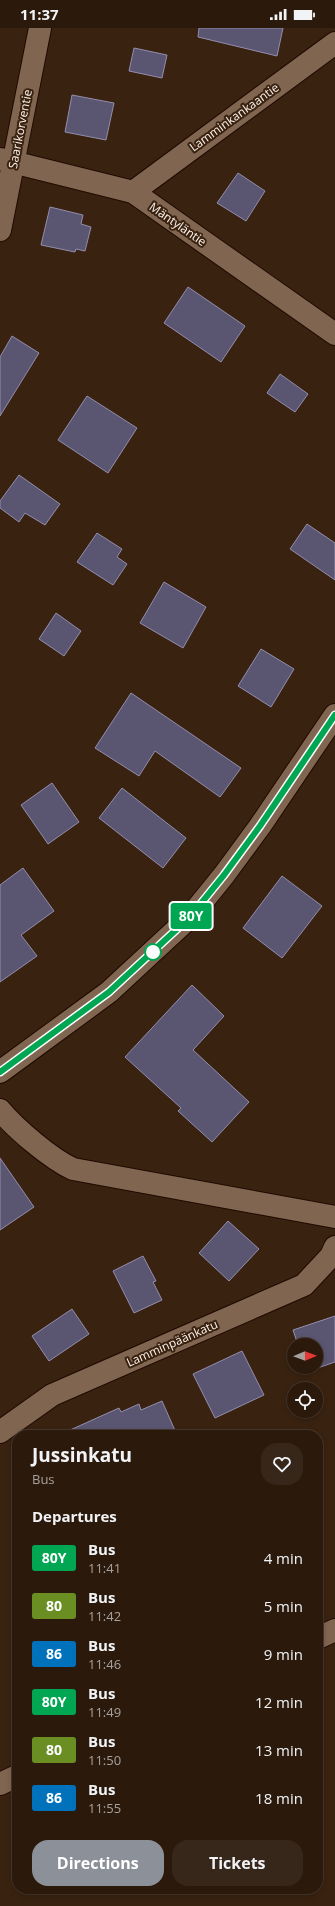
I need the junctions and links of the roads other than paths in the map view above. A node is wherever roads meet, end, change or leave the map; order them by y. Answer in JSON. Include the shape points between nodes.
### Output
{"nodes":[{"id":1,"x":40,"y":28,"type":"edge"},
{"id":2,"x":335,"y":43,"type":"edge"},
{"id":3,"x":7,"y":160,"type":"edge"},
{"id":4,"x":132,"y":192,"type":"junction"},
{"id":5,"x":0,"y":230,"type":"edge"},
{"id":6,"x":335,"y":334,"type":"edge"},
{"id":7,"x":335,"y":714,"type":"edge"},
{"id":8,"x":0,"y":1072,"type":"edge"},
{"id":9,"x":0,"y":1110,"type":"edge"},
{"id":10,"x":335,"y":1217,"type":"edge"},
{"id":11,"x":335,"y":1247,"type":"edge"},
{"id":12,"x":0,"y":1432,"type":"edge"},
{"id":13,"x":335,"y":1630,"type":"edge"},
{"id":14,"x":323,"y":1636,"type":"edge"},
{"id":15,"x":12,"y":1778,"type":"edge"},
{"id":16,"x":0,"y":1784,"type":"edge"}],
"edges":[{"from":1,"to":3,"type":"street","name":"Saarikorventie"},
{"from":2,"to":4,"type":"street","name":"Lamminkankaantie"},
{"from":3,"to":4,"type":"street","name":"Mäntyläntie"},
{"from":3,"to":5,"type":"street","name":"Saarikorventie"},
{"from":4,"to":6,"type":"street","name":"Mäntyläntie"},
{"from":7,"to":8,"type":"street","via":[[260,826],[190,917],[109,992]]},
{"from":9,"to":10,"type":"street","via":[[8,1120],[53,1157],[78,1171]]},
{"from":11,"to":12,"type":"street","name":"Lamminpäänkatu","via":[[331,1256],[304,1285],[52,1395]]},
{"from":13,"to":14,"type":"street"},
{"from":15,"to":16,"type":"street"}]}
